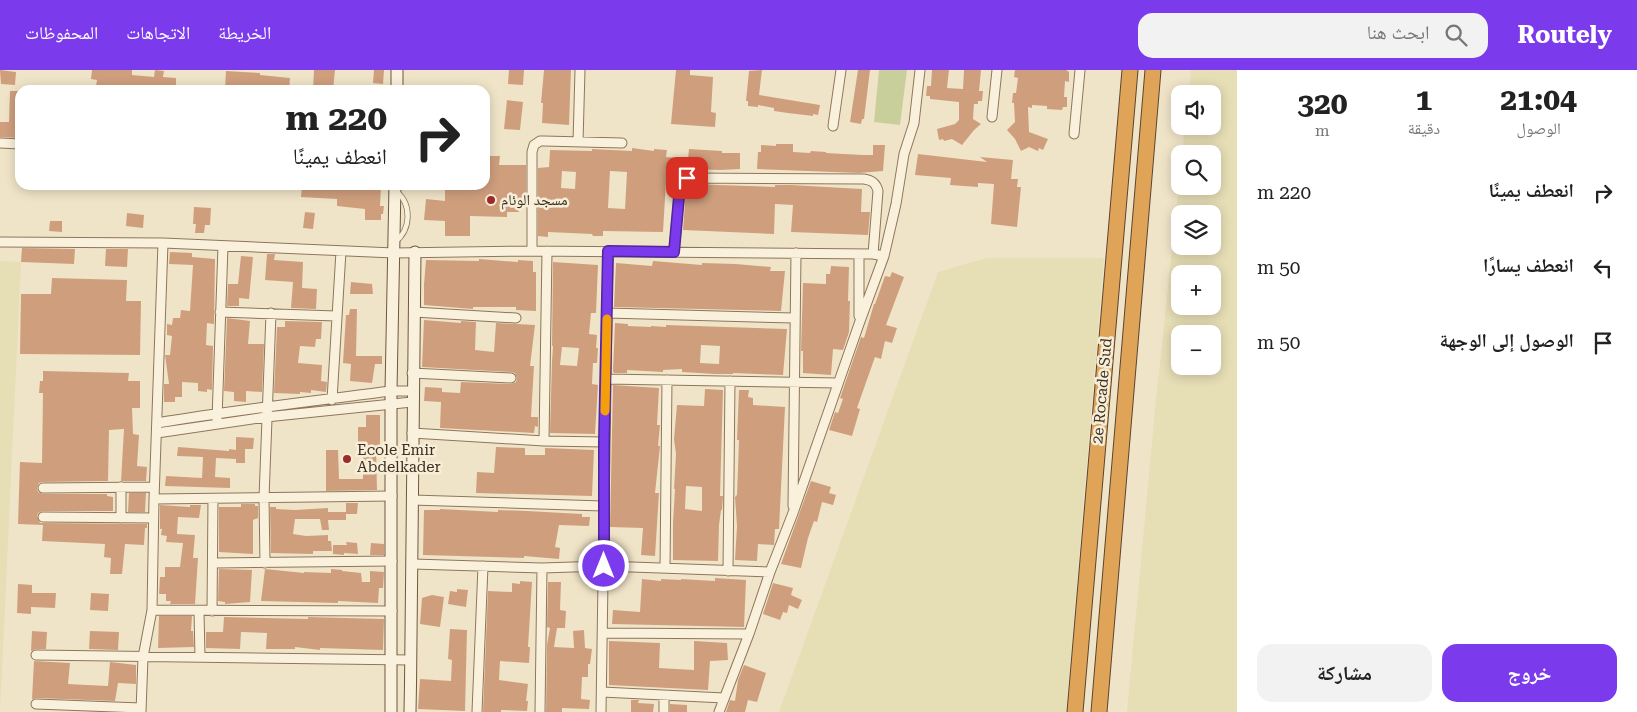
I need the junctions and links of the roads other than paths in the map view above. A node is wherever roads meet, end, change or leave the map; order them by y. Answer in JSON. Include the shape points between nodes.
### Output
{"nodes":[{"id":1,"x":397,"y":70,"type":"edge"},
{"id":2,"x":580,"y":70,"type":"edge"},
{"id":3,"x":842,"y":70,"type":"edge"},
{"id":4,"x":920,"y":70,"type":"edge"},
{"id":5,"x":997,"y":70,"type":"edge"},
{"id":6,"x":1080,"y":70,"type":"edge"},
{"id":7,"x":1130,"y":70,"type":"edge"},
{"id":8,"x":1153,"y":70,"type":"edge"},
{"id":9,"x":397,"y":85,"type":"edge"},
{"id":10,"x":992,"y":117,"type":"dead end"},
{"id":11,"x":833,"y":126,"type":"dead end"},
{"id":12,"x":1074,"y":134,"type":"dead end"},
{"id":13,"x":578,"y":142,"type":"junction"},
{"id":14,"x":0,"y":143,"type":"edge"},
{"id":15,"x":622,"y":143,"type":"dead end"},
{"id":16,"x":15,"y":144,"type":"edge"},
{"id":17,"x":395,"y":190,"type":"edge"},
{"id":18,"x":0,"y":242,"type":"edge"},
{"id":19,"x":163,"y":243,"type":"junction"},
{"id":20,"x":223,"y":246,"type":"junction"},
{"id":21,"x":394,"y":248,"type":"junction"},
{"id":22,"x":341,"y":251,"type":"junction"},
{"id":23,"x":532,"y":251,"type":"junction"},
{"id":24,"x":547,"y":251,"type":"junction"},
{"id":25,"x":608,"y":251,"type":"junction"},
{"id":26,"x":415,"y":252,"type":"junction"},
{"id":27,"x":674,"y":252,"type":"junction"},
{"id":28,"x":796,"y":253,"type":"junction"},
{"id":29,"x":859,"y":254,"type":"junction"},
{"id":30,"x":873,"y":254,"type":"junction"},
{"id":31,"x":884,"y":256,"type":"junction"},
{"id":32,"x":220,"y":312,"type":"junction"},
{"id":33,"x":414,"y":312,"type":"junction"},
{"id":34,"x":271,"y":313,"type":"junction"},
{"id":35,"x":607,"y":314,"type":"junction"},
{"id":36,"x":336,"y":316,"type":"junction"},
{"id":37,"x":516,"y":318,"type":"dead end"},
{"id":38,"x":794,"y":318,"type":"junction"},
{"id":39,"x":859,"y":324,"type":"junction"},
{"id":40,"x":412,"y":373,"type":"junction"},
{"id":41,"x":512,"y":378,"type":"dead end"},
{"id":42,"x":606,"y":379,"type":"junction"},
{"id":43,"x":667,"y":380,"type":"junction"},
{"id":44,"x":730,"y":381,"type":"junction"},
{"id":45,"x":794,"y":382,"type":"junction"},
{"id":46,"x":838,"y":383,"type":"junction"},
{"id":47,"x":412,"y":396,"type":"junction"},
{"id":48,"x":391,"y":397,"type":"junction"},
{"id":49,"x":332,"y":400,"type":"junction"},
{"id":50,"x":266,"y":412,"type":"junction"},
{"id":51,"x":217,"y":413,"type":"junction"},
{"id":52,"x":157,"y":423,"type":"junction"},
{"id":53,"x":216,"y":424,"type":"junction"},
{"id":54,"x":156,"y":433,"type":"junction"},
{"id":55,"x":412,"y":433,"type":"junction"},
{"id":56,"x":544,"y":441,"type":"junction"},
{"id":57,"x":604,"y":442,"type":"junction"},
{"id":58,"x":121,"y":487,"type":"junction"},
{"id":59,"x":154,"y":487,"type":"junction"},
{"id":60,"x":43,"y":488,"type":"dead end"},
{"id":61,"x":392,"y":496,"type":"junction"},
{"id":62,"x":264,"y":498,"type":"junction"},
{"id":63,"x":154,"y":499,"type":"junction"},
{"id":64,"x":213,"y":499,"type":"junction"},
{"id":65,"x":412,"y":500,"type":"junction"},
{"id":66,"x":603,"y":506,"type":"junction"},
{"id":67,"x":793,"y":514,"type":"junction"},
{"id":68,"x":44,"y":517,"type":"dead end"},
{"id":69,"x":121,"y":518,"type":"junction"},
{"id":70,"x":154,"y":518,"type":"junction"},
{"id":71,"x":392,"y":561,"type":"junction"},
{"id":72,"x":214,"y":563,"type":"junction"},
{"id":73,"x":265,"y":563,"type":"junction"},
{"id":74,"x":412,"y":564,"type":"junction"},
{"id":75,"x":483,"y":566,"type":"junction"},
{"id":76,"x":604,"y":566,"type":"junction"},
{"id":77,"x":542,"y":568,"type":"junction"},
{"id":78,"x":665,"y":568,"type":"junction"},
{"id":79,"x":728,"y":571,"type":"junction"},
{"id":80,"x":770,"y":572,"type":"junction"},
{"id":81,"x":152,"y":610,"type":"junction"},
{"id":82,"x":392,"y":610,"type":"junction"},
{"id":83,"x":199,"y":611,"type":"junction"},
{"id":84,"x":212,"y":611,"type":"junction"},
{"id":85,"x":603,"y":632,"type":"junction"},
{"id":86,"x":749,"y":634,"type":"junction"},
{"id":87,"x":36,"y":655,"type":"dead end"},
{"id":88,"x":143,"y":657,"type":"junction"},
{"id":89,"x":200,"y":657,"type":"junction"},
{"id":90,"x":392,"y":660,"type":"junction"},
{"id":91,"x":411,"y":660,"type":"junction"},
{"id":92,"x":602,"y":692,"type":"junction"},
{"id":93,"x":664,"y":696,"type":"junction"},
{"id":94,"x":724,"y":698,"type":"junction"},
{"id":95,"x":36,"y":704,"type":"dead end"},
{"id":96,"x":141,"y":710,"type":"edge"},
{"id":97,"x":391,"y":712,"type":"edge"},
{"id":98,"x":410,"y":712,"type":"edge"},
{"id":99,"x":477,"y":712,"type":"edge"},
{"id":100,"x":540,"y":712,"type":"edge"},
{"id":101,"x":601,"y":712,"type":"edge"},
{"id":102,"x":664,"y":712,"type":"edge"},
{"id":103,"x":719,"y":712,"type":"edge"},
{"id":104,"x":1075,"y":712,"type":"edge"},
{"id":105,"x":1100,"y":712,"type":"edge"}],
"edges":[{"from":1,"to":9,"type":"street"},
{"from":2,"to":13,"type":"street"},
{"from":3,"to":11,"type":"street"},
{"from":4,"to":31,"type":"street","via":[[914,123],[904,154],[895,213]]},
{"from":5,"to":10,"type":"street"},
{"from":6,"to":12,"type":"street"},
{"from":7,"to":104,"type":"highway","name":"2e Rocade Sud"},
{"from":8,"to":105,"type":"highway","name":"2e Rocade Sud"},
{"from":13,"to":15,"type":"street"},
{"from":13,"to":23,"type":"street","via":[[540,141],[532,148]]},
{"from":14,"to":16,"type":"street"},
{"from":17,"to":21,"type":"street"},
{"from":18,"to":19,"type":"street"},
{"from":19,"to":20,"type":"street"},
{"from":19,"to":52,"type":"street"},
{"from":20,"to":22,"type":"street"},
{"from":20,"to":32,"type":"street"},
{"from":21,"to":22,"type":"street"},
{"from":21,"to":26,"type":"street"},
{"from":21,"to":48,"type":"street"},
{"from":22,"to":36,"type":"street"},
{"from":23,"to":24,"type":"street"},
{"from":23,"to":26,"type":"street"},
{"from":24,"to":25,"type":"street"},
{"from":24,"to":56,"type":"street"},
{"from":25,"to":27,"type":"street"},
{"from":25,"to":35,"type":"street"},
{"from":26,"to":33,"type":"street"},
{"from":27,"to":28,"type":"street"},
{"from":27,"to":30,"type":"street","via":[[680,186],[690,177],[872,181],[878,191]]},
{"from":28,"to":29,"type":"street"},
{"from":28,"to":38,"type":"street"},
{"from":29,"to":30,"type":"street"},
{"from":29,"to":39,"type":"street"},
{"from":30,"to":31,"type":"street"},
{"from":31,"to":39,"type":"street"},
{"from":32,"to":34,"type":"street"},
{"from":32,"to":51,"type":"street"},
{"from":33,"to":37,"type":"street"},
{"from":33,"to":40,"type":"street"},
{"from":34,"to":36,"type":"street"},
{"from":34,"to":50,"type":"street"},
{"from":35,"to":38,"type":"street"},
{"from":35,"to":42,"type":"street"},
{"from":36,"to":49,"type":"street"},
{"from":38,"to":45,"type":"street"},
{"from":39,"to":46,"type":"street"},
{"from":40,"to":41,"type":"street"},
{"from":40,"to":47,"type":"street"},
{"from":42,"to":43,"type":"street"},
{"from":42,"to":57,"type":"street"},
{"from":43,"to":44,"type":"street"},
{"from":43,"to":78,"type":"street"},
{"from":44,"to":45,"type":"street"},
{"from":44,"to":79,"type":"street"},
{"from":45,"to":46,"type":"street"},
{"from":45,"to":67,"type":"street"},
{"from":46,"to":67,"type":"street"},
{"from":47,"to":48,"type":"street"},
{"from":47,"to":55,"type":"street"},
{"from":48,"to":49,"type":"street"},
{"from":48,"to":50,"type":"street"},
{"from":48,"to":61,"type":"street"},
{"from":49,"to":50,"type":"street"},
{"from":50,"to":51,"type":"street"},
{"from":50,"to":53,"type":"street"},
{"from":50,"to":62,"type":"street"},
{"from":51,"to":52,"type":"street"},
{"from":51,"to":53,"type":"street"},
{"from":52,"to":54,"type":"street"},
{"from":53,"to":54,"type":"street"},
{"from":54,"to":59,"type":"street"},
{"from":55,"to":56,"type":"street"},
{"from":55,"to":65,"type":"street"},
{"from":56,"to":57,"type":"street"},
{"from":57,"to":66,"type":"street"},
{"from":58,"to":59,"type":"street"},
{"from":58,"to":60,"type":"street"},
{"from":58,"to":69,"type":"street"},
{"from":59,"to":63,"type":"street"},
{"from":61,"to":62,"type":"street"},
{"from":61,"to":71,"type":"street"},
{"from":62,"to":64,"type":"street"},
{"from":62,"to":73,"type":"street"},
{"from":63,"to":64,"type":"street"},
{"from":63,"to":70,"type":"street"},
{"from":64,"to":72,"type":"street"},
{"from":65,"to":66,"type":"street"},
{"from":65,"to":74,"type":"street"},
{"from":66,"to":76,"type":"street"},
{"from":67,"to":80,"type":"street"},
{"from":68,"to":69,"type":"street"},
{"from":69,"to":70,"type":"street"},
{"from":70,"to":81,"type":"street"},
{"from":71,"to":73,"type":"street"},
{"from":71,"to":82,"type":"street"},
{"from":72,"to":73,"type":"street"},
{"from":72,"to":84,"type":"street"},
{"from":74,"to":75,"type":"street"},
{"from":74,"to":91,"type":"street"},
{"from":75,"to":77,"type":"street"},
{"from":75,"to":99,"type":"street"},
{"from":76,"to":77,"type":"street"},
{"from":76,"to":78,"type":"street"},
{"from":76,"to":85,"type":"street"},
{"from":77,"to":100,"type":"street"},
{"from":78,"to":79,"type":"street"},
{"from":79,"to":80,"type":"street"},
{"from":80,"to":86,"type":"street"},
{"from":81,"to":83,"type":"street"},
{"from":81,"to":88,"type":"street"},
{"from":82,"to":84,"type":"street"},
{"from":82,"to":90,"type":"street"},
{"from":83,"to":84,"type":"street"},
{"from":83,"to":89,"type":"street"},
{"from":85,"to":86,"type":"street"},
{"from":85,"to":92,"type":"street"},
{"from":86,"to":94,"type":"street"},
{"from":87,"to":88,"type":"street"},
{"from":88,"to":89,"type":"street"},
{"from":88,"to":96,"type":"street"},
{"from":89,"to":90,"type":"street"},
{"from":90,"to":91,"type":"street"},
{"from":90,"to":97,"type":"street"},
{"from":91,"to":98,"type":"street"},
{"from":92,"to":93,"type":"street"},
{"from":92,"to":101,"type":"street"},
{"from":93,"to":94,"type":"street"},
{"from":93,"to":102,"type":"street"},
{"from":94,"to":103,"type":"street"},
{"from":95,"to":96,"type":"street"}]}
